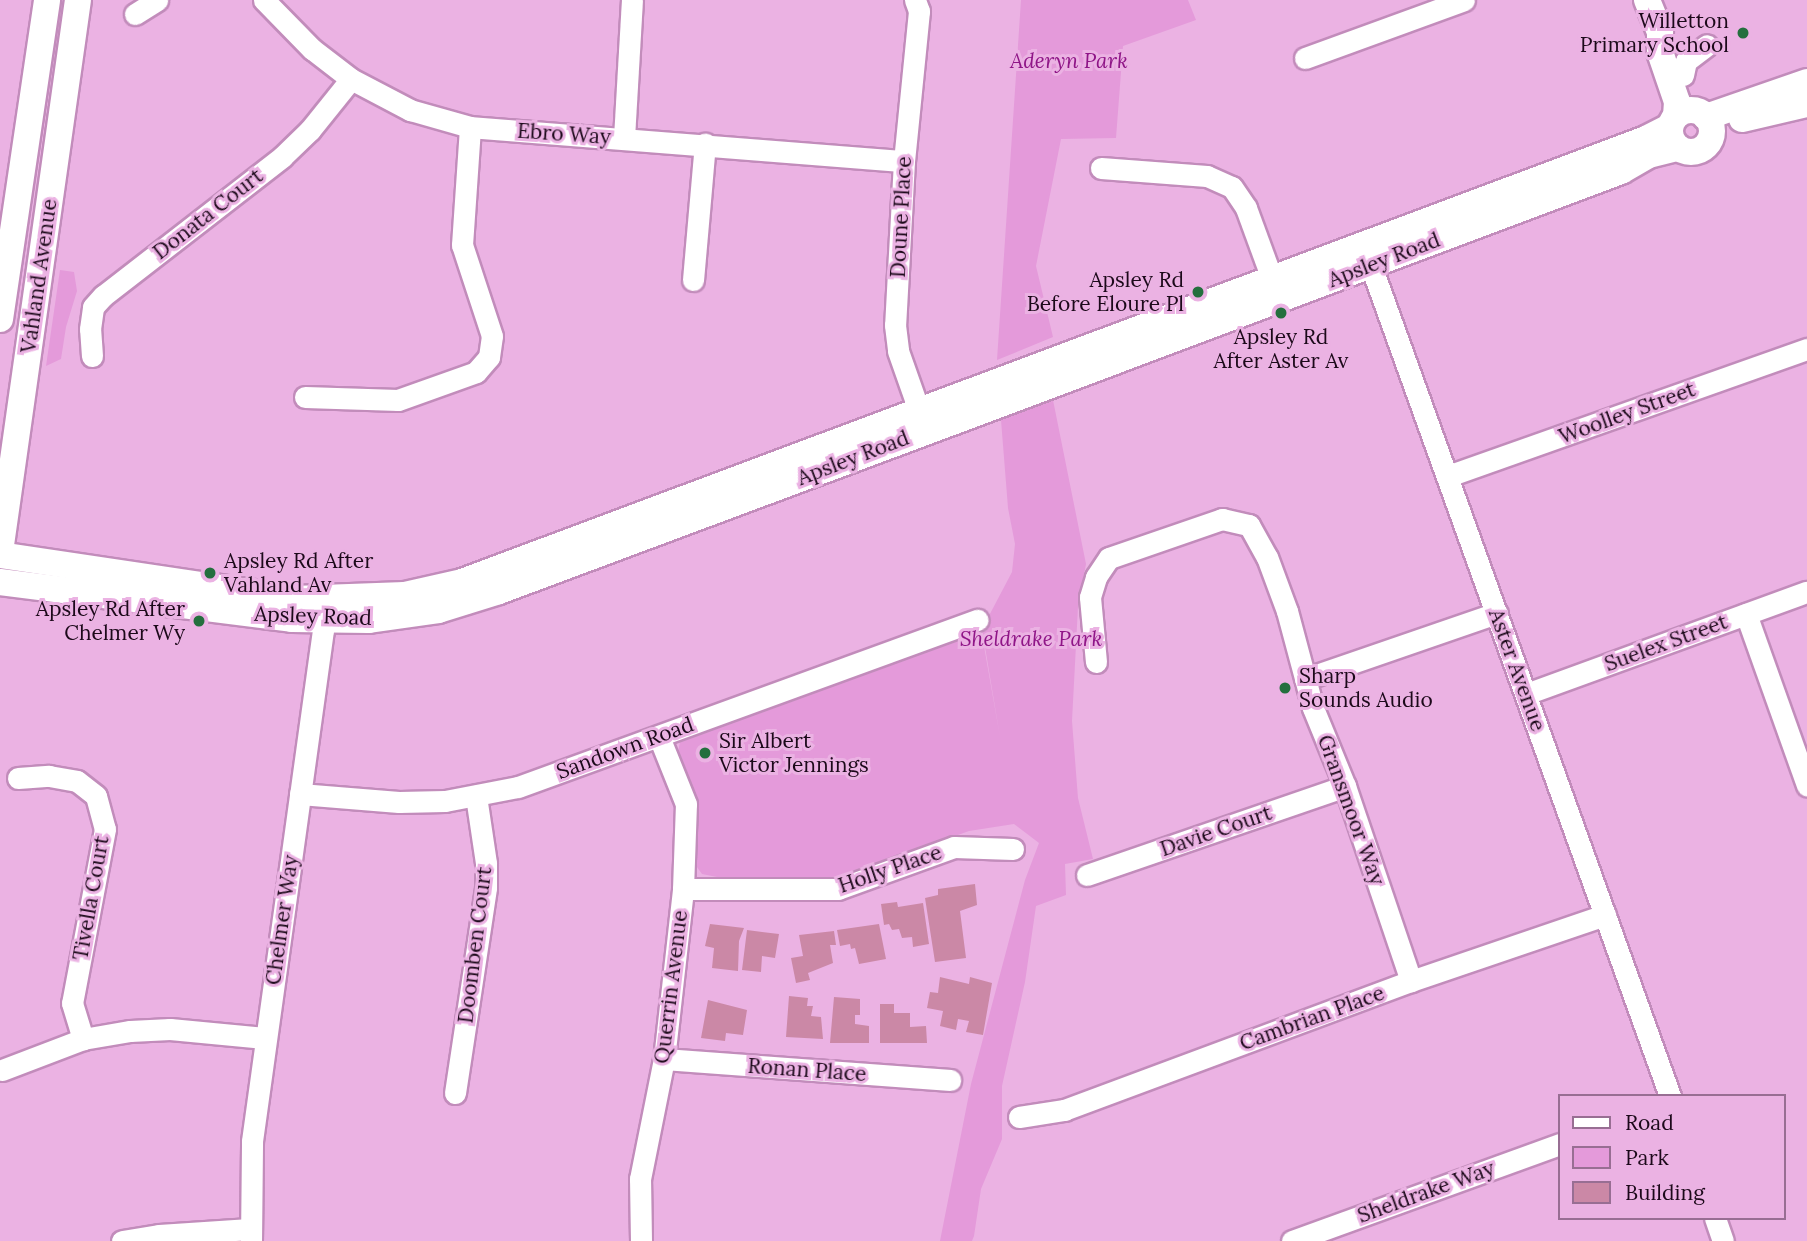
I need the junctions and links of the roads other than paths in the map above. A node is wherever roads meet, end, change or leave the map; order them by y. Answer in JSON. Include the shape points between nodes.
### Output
{"nodes":[{"id":1,"x":47,"y":0,"type":"edge"},
{"id":2,"x":78,"y":0,"type":"edge"},
{"id":3,"x":157,"y":0,"type":"edge"},
{"id":4,"x":264,"y":0,"type":"edge"},
{"id":5,"x":632,"y":0,"type":"edge"},
{"id":6,"x":915,"y":0,"type":"edge"},
{"id":7,"x":1464,"y":0,"type":"edge"},
{"id":8,"x":1647,"y":0,"type":"edge"},
{"id":9,"x":135,"y":14,"type":"dead end"},
{"id":10,"x":1660,"y":33,"type":"junction"},
{"id":11,"x":1707,"y":46,"type":"dead end"},
{"id":12,"x":1305,"y":58,"type":"dead end"},
{"id":13,"x":1683,"y":75,"type":"junction"},
{"id":14,"x":351,"y":79,"type":"junction"},
{"id":15,"x":1807,"y":82,"type":"edge"},
{"id":16,"x":1807,"y":104,"type":"edge"},
{"id":17,"x":1690,"y":126,"type":"junction"},
{"id":18,"x":470,"y":127,"type":"junction"},
{"id":19,"x":624,"y":138,"type":"junction"},
{"id":20,"x":705,"y":144,"type":"junction"},
{"id":21,"x":904,"y":161,"type":"junction"},
{"id":22,"x":1101,"y":168,"type":"dead end"},
{"id":23,"x":1367,"y":255,"type":"junction"},
{"id":24,"x":1272,"y":279,"type":"junction"},
{"id":25,"x":693,"y":280,"type":"dead end"},
{"id":26,"x":0,"y":319,"type":"edge"},
{"id":27,"x":1807,"y":349,"type":"edge"},
{"id":28,"x":92,"y":356,"type":"dead end"},
{"id":29,"x":305,"y":397,"type":"dead end"},
{"id":30,"x":923,"y":421,"type":"junction"},
{"id":31,"x":1448,"y":476,"type":"junction"},
{"id":32,"x":0,"y":554,"type":"edge"},
{"id":33,"x":0,"y":582,"type":"edge"},
{"id":34,"x":1807,"y":593,"type":"edge"},
{"id":35,"x":323,"y":611,"type":"junction"},
{"id":36,"x":1497,"y":613,"type":"junction"},
{"id":37,"x":1746,"y":614,"type":"junction"},
{"id":38,"x":978,"y":620,"type":"dead end"},
{"id":39,"x":1096,"y":662,"type":"dead end"},
{"id":40,"x":1305,"y":679,"type":"junction"},
{"id":41,"x":1526,"y":694,"type":"junction"},
{"id":42,"x":659,"y":737,"type":"junction"},
{"id":43,"x":18,"y":778,"type":"dead end"},
{"id":44,"x":1807,"y":785,"type":"edge"},
{"id":45,"x":1345,"y":786,"type":"junction"},
{"id":46,"x":300,"y":794,"type":"junction"},
{"id":47,"x":476,"y":796,"type":"junction"},
{"id":48,"x":1013,"y":849,"type":"dead end"},
{"id":49,"x":1087,"y":875,"type":"dead end"},
{"id":50,"x":683,"y":889,"type":"junction"},
{"id":51,"x":1605,"y":915,"type":"junction"},
{"id":52,"x":1411,"y":981,"type":"junction"},
{"id":53,"x":265,"y":1038,"type":"junction"},
{"id":54,"x":83,"y":1039,"type":"junction"},
{"id":55,"x":664,"y":1059,"type":"junction"},
{"id":56,"x":2,"y":1070,"type":"dead end"},
{"id":57,"x":950,"y":1080,"type":"dead end"},
{"id":58,"x":455,"y":1093,"type":"dead end"},
{"id":59,"x":1669,"y":1094,"type":"edge"},
{"id":60,"x":1019,"y":1117,"type":"dead end"},
{"id":61,"x":1559,"y":1144,"type":"edge"},
{"id":62,"x":1716,"y":1220,"type":"edge"},
{"id":63,"x":250,"y":1235,"type":"edge"},
{"id":64,"x":122,"y":1241,"type":"edge"},
{"id":65,"x":641,"y":1241,"type":"edge"},
{"id":66,"x":1292,"y":1241,"type":"edge"},
{"id":67,"x":1723,"y":1241,"type":"edge"}],
"edges":[{"from":1,"to":26,"type":"main road","name":"Vahland Avenue"},
{"from":2,"to":32,"type":"main road","name":"Vahland Avenue"},
{"from":3,"to":9,"type":"street"},
{"from":4,"to":14,"type":"street","name":"Ebro Way","via":[[312,50]]},
{"from":5,"to":19,"type":"street"},
{"from":6,"to":21,"type":"street","name":"Doune Place","via":[[919,11]]},
{"from":7,"to":12,"type":"street"},
{"from":8,"to":10,"type":"main road"},
{"from":10,"to":13,"type":"main road","via":[[1673,48]]},
{"from":10,"to":17,"type":"main road","via":[[1660,52],[1676,102]]},
{"from":11,"to":13,"type":"street","via":[[1686,61]]},
{"from":13,"to":17,"type":"main road"},
{"from":14,"to":18,"type":"street","name":"Ebro Way","via":[[410,110]]},
{"from":14,"to":28,"type":"street","name":"Donata Court","via":[[282,157],[103,296],[93,307]]},
{"from":15,"to":17,"type":"main road","name":"Apsley Road"},
{"from":16,"to":17,"type":"main road","name":"Apsley Road","via":[[1732,122]]},
{"from":17,"to":23,"type":"main road","name":"Apsley Road","via":[[1621,171]]},
{"from":18,"to":19,"type":"street","name":"Ebro Way"},
{"from":18,"to":29,"type":"street","via":[[462,245],[492,336],[489,357],[476,372],[398,400]]},
{"from":19,"to":20,"type":"street","name":"Ebro Way"},
{"from":20,"to":21,"type":"street","name":"Ebro Way"},
{"from":20,"to":25,"type":"street"},
{"from":21,"to":30,"type":"street","name":"Doune Place","via":[[895,339]]},
{"from":22,"to":24,"type":"street","via":[[1207,176],[1232,187],[1246,208]]},
{"from":23,"to":24,"type":"main road","name":"Apsley Road"},
{"from":23,"to":30,"type":"main road","name":"Apsley Road"},
{"from":23,"to":31,"type":"street","name":"Aster Avenue"},
{"from":24,"to":30,"type":"main road","name":"Apsley Road"},
{"from":27,"to":31,"type":"street","name":"Woolley Street"},
{"from":30,"to":35,"type":"main road","name":"Apsley Road","via":[[462,582]]},
{"from":31,"to":36,"type":"street","name":"Aster Avenue"},
{"from":32,"to":35,"type":"main road","name":"Apsley Road"},
{"from":33,"to":35,"type":"main road","name":"Apsley Road","via":[[285,619]]},
{"from":34,"to":37,"type":"street","name":"Suelex Street"},
{"from":35,"to":46,"type":"street","name":"Chelmer Way"},
{"from":36,"to":40,"type":"street"},
{"from":36,"to":41,"type":"street","name":"Aster Avenue"},
{"from":37,"to":41,"type":"street","name":"Suelex Street"},
{"from":37,"to":44,"type":"street"},
{"from":38,"to":42,"type":"street","name":"Sandown Road"},
{"from":39,"to":40,"type":"street","name":"Gransmoor Way","via":[[1090,597],[1109,558],[1222,519],[1250,525],[1267,557]]},
{"from":40,"to":45,"type":"street","name":"Gransmoor Way"},
{"from":41,"to":51,"type":"street","name":"Aster Avenue"},
{"from":42,"to":47,"type":"street","name":"Sandown Road","via":[[518,788]]},
{"from":42,"to":50,"type":"street","name":"Querrin Avenue","via":[[686,804]]},
{"from":43,"to":54,"type":"street","name":"Tivella Court","via":[[49,776],[77,782],[96,796],[105,829],[72,1003]]},
{"from":45,"to":49,"type":"street","name":"Davie Court"},
{"from":45,"to":52,"type":"street","name":"Gransmoor Way"},
{"from":46,"to":47,"type":"street","name":"Sandown Road","via":[[399,802]]},
{"from":46,"to":53,"type":"street","name":"Chelmer Way"},
{"from":47,"to":58,"type":"street","name":"Doomben Court","via":[[485,887]]},
{"from":48,"to":50,"type":"street","name":"Holly Place","via":[[954,847],[838,889]]},
{"from":50,"to":55,"type":"street","name":"Querrin Avenue"},
{"from":51,"to":52,"type":"street","name":"Cambrian Place"},
{"from":51,"to":59,"type":"street","name":"Aster Avenue"},
{"from":52,"to":60,"type":"street","name":"Cambrian Place","via":[[1064,1110]]},
{"from":53,"to":54,"type":"street","via":[[170,1029]]},
{"from":53,"to":63,"type":"street","name":"Chelmer Way","via":[[252,1141]]},
{"from":54,"to":56,"type":"street"},
{"from":55,"to":57,"type":"street","name":"Ronan Place"},
{"from":55,"to":65,"type":"street","name":"Querrin Avenue","via":[[640,1179]]},
{"from":61,"to":66,"type":"street","name":"Sheldrake Way"},
{"from":62,"to":67,"type":"street"},
{"from":63,"to":64,"type":"street","via":[[159,1235]]}]}
